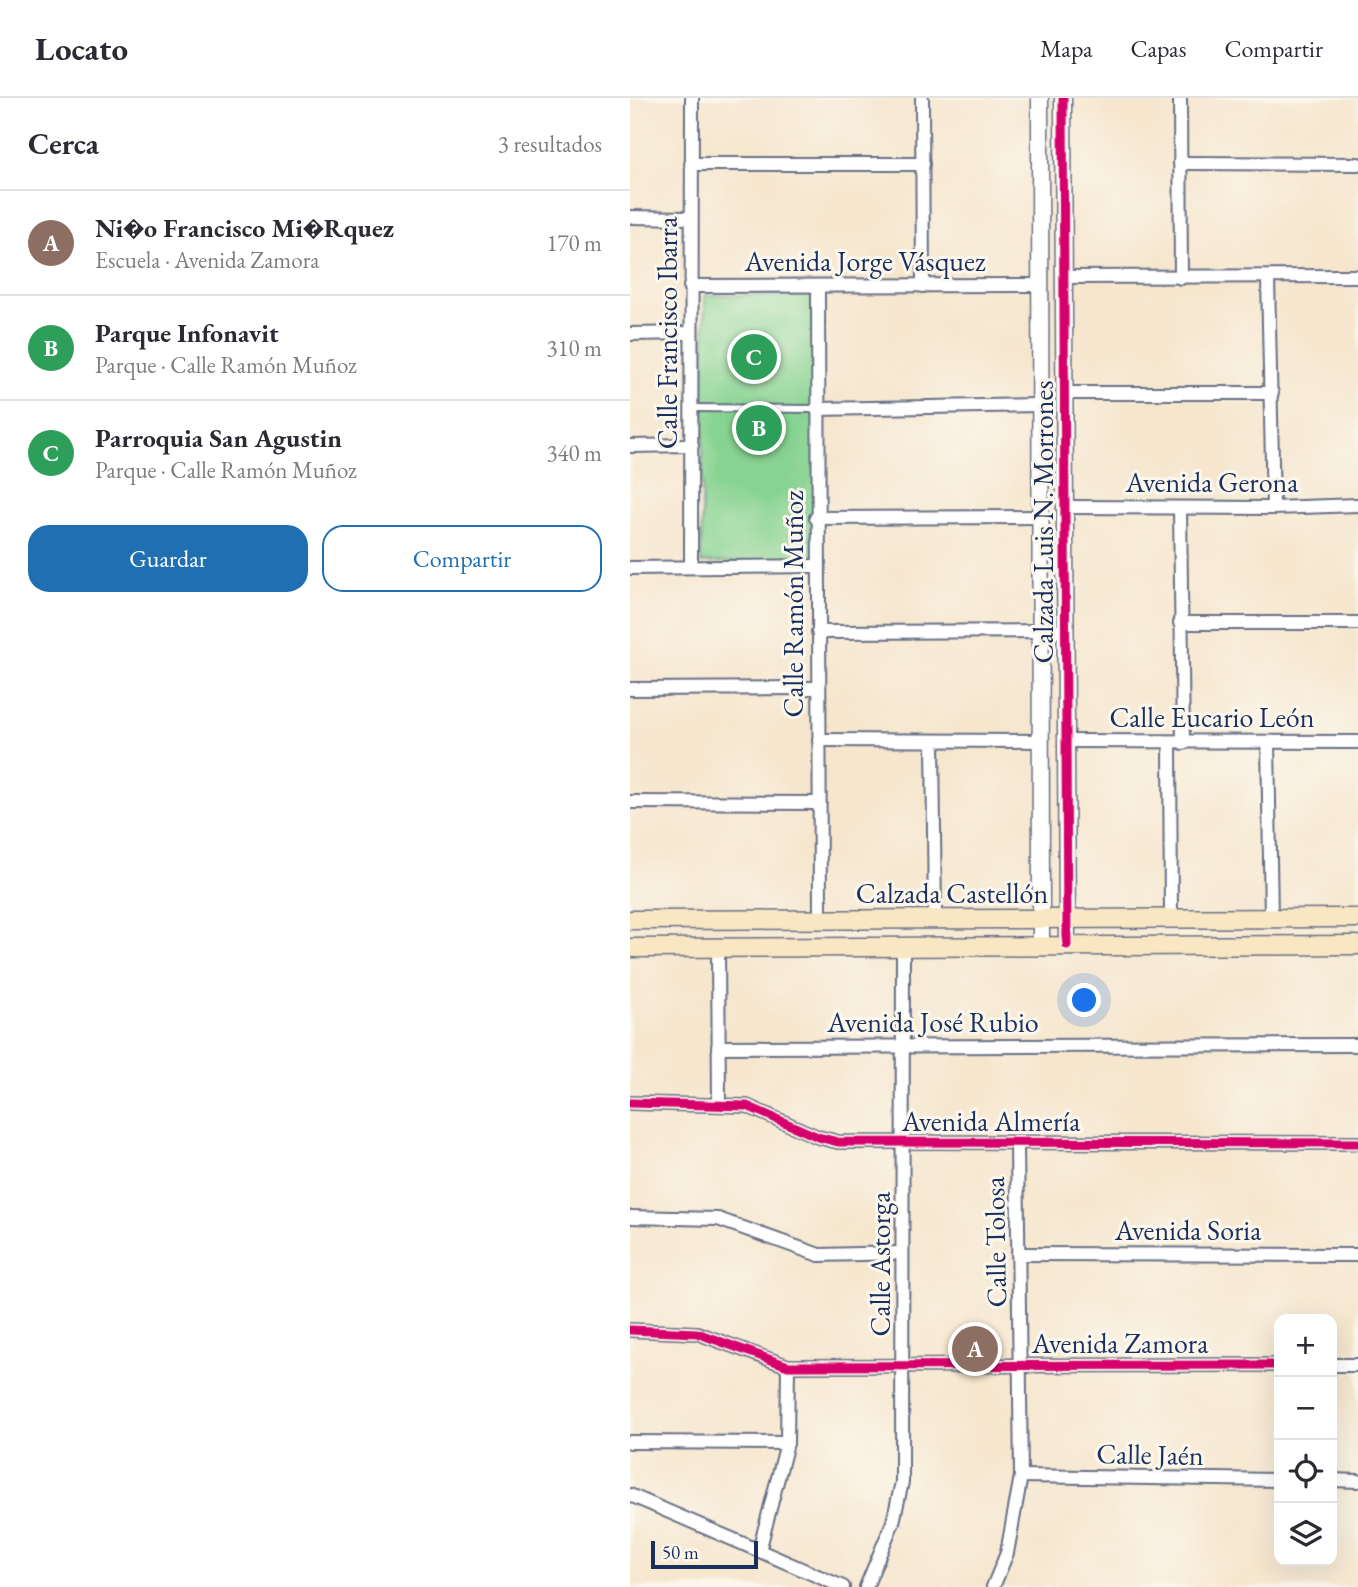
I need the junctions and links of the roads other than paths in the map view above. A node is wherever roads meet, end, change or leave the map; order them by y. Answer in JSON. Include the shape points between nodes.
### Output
{"nodes":[{"id":1,"x":692,"y":98,"type":"edge"},
{"id":2,"x":922,"y":98,"type":"edge"},
{"id":3,"x":1040,"y":98,"type":"edge"},
{"id":4,"x":1062,"y":98,"type":"edge"},
{"id":5,"x":1180,"y":98,"type":"edge"},
{"id":6,"x":1180,"y":163,"type":"junction"},
{"id":7,"x":691,"y":164,"type":"junction"},
{"id":8,"x":923,"y":164,"type":"junction"},
{"id":9,"x":1358,"y":164,"type":"edge"},
{"id":10,"x":630,"y":217,"type":"edge"},
{"id":11,"x":691,"y":218,"type":"junction"},
{"id":12,"x":1358,"y":276,"type":"edge"},
{"id":13,"x":1063,"y":277,"type":"junction"},
{"id":14,"x":1181,"y":278,"type":"junction"},
{"id":15,"x":1268,"y":278,"type":"junction"},
{"id":16,"x":1040,"y":285,"type":"junction"},
{"id":17,"x":690,"y":286,"type":"junction"},
{"id":18,"x":923,"y":286,"type":"junction"},
{"id":19,"x":818,"y":287,"type":"junction"},
{"id":20,"x":690,"y":333,"type":"junction"},
{"id":21,"x":630,"y":334,"type":"edge"},
{"id":22,"x":1065,"y":393,"type":"junction"},
{"id":23,"x":1272,"y":393,"type":"junction"},
{"id":24,"x":1041,"y":405,"type":"junction"},
{"id":25,"x":691,"y":408,"type":"junction"},
{"id":26,"x":816,"y":409,"type":"junction"},
{"id":27,"x":630,"y":446,"type":"edge"},
{"id":28,"x":692,"y":446,"type":"junction"},
{"id":29,"x":1358,"y":505,"type":"edge"},
{"id":30,"x":1066,"y":507,"type":"junction"},
{"id":31,"x":1180,"y":508,"type":"junction"},
{"id":32,"x":1273,"y":508,"type":"junction"},
{"id":33,"x":1040,"y":517,"type":"junction"},
{"id":34,"x":816,"y":518,"type":"junction"},
{"id":35,"x":816,"y":566,"type":"junction"},
{"id":36,"x":691,"y":567,"type":"junction"},
{"id":37,"x":630,"y":568,"type":"edge"},
{"id":38,"x":1180,"y":623,"type":"junction"},
{"id":39,"x":1358,"y":623,"type":"edge"},
{"id":40,"x":1040,"y":631,"type":"junction"},
{"id":41,"x":1066,"y":631,"type":"junction"},
{"id":42,"x":818,"y":632,"type":"junction"},
{"id":43,"x":819,"y":688,"type":"junction"},
{"id":44,"x":630,"y":689,"type":"edge"},
{"id":45,"x":819,"y":740,"type":"junction"},
{"id":46,"x":933,"y":741,"type":"junction"},
{"id":47,"x":1042,"y":741,"type":"junction"},
{"id":48,"x":1066,"y":741,"type":"junction"},
{"id":49,"x":1268,"y":742,"type":"junction"},
{"id":50,"x":1358,"y":742,"type":"edge"},
{"id":51,"x":1176,"y":743,"type":"junction"},
{"id":52,"x":630,"y":802,"type":"edge"},
{"id":53,"x":819,"y":803,"type":"junction"},
{"id":54,"x":1271,"y":917,"type":"junction"},
{"id":55,"x":1040,"y":918,"type":"junction"},
{"id":56,"x":1066,"y":918,"type":"junction"},
{"id":57,"x":1171,"y":918,"type":"junction"},
{"id":58,"x":1358,"y":918,"type":"edge"},
{"id":59,"x":935,"y":919,"type":"junction"},
{"id":60,"x":630,"y":920,"type":"edge"},
{"id":61,"x":820,"y":920,"type":"junction"},
{"id":62,"x":1041,"y":945,"type":"junction"},
{"id":63,"x":1067,"y":945,"type":"junction"},
{"id":64,"x":1358,"y":945,"type":"edge"},
{"id":65,"x":903,"y":947,"type":"junction"},
{"id":66,"x":630,"y":948,"type":"edge"},
{"id":67,"x":718,"y":948,"type":"junction"},
{"id":68,"x":1358,"y":1045,"type":"edge"},
{"id":69,"x":904,"y":1046,"type":"junction"},
{"id":70,"x":718,"y":1047,"type":"junction"},
{"id":71,"x":630,"y":1103,"type":"edge"},
{"id":72,"x":719,"y":1103,"type":"junction"},
{"id":73,"x":1358,"y":1143,"type":"edge"},
{"id":74,"x":902,"y":1144,"type":"junction"},
{"id":75,"x":1017,"y":1144,"type":"junction"},
{"id":76,"x":630,"y":1217,"type":"edge"},
{"id":77,"x":902,"y":1254,"type":"junction"},
{"id":78,"x":1018,"y":1254,"type":"junction"},
{"id":79,"x":1358,"y":1255,"type":"edge"},
{"id":80,"x":630,"y":1330,"type":"edge"},
{"id":81,"x":1274,"y":1365,"type":"edge"},
{"id":82,"x":1337,"y":1365,"type":"edge"},
{"id":83,"x":1358,"y":1365,"type":"edge"},
{"id":84,"x":789,"y":1366,"type":"junction"},
{"id":85,"x":902,"y":1366,"type":"junction"},
{"id":86,"x":1020,"y":1366,"type":"junction"},
{"id":87,"x":630,"y":1442,"type":"edge"},
{"id":88,"x":788,"y":1443,"type":"junction"},
{"id":89,"x":1021,"y":1476,"type":"junction"},
{"id":90,"x":1274,"y":1480,"type":"edge"},
{"id":91,"x":1337,"y":1480,"type":"edge"},
{"id":92,"x":1358,"y":1481,"type":"edge"},
{"id":93,"x":630,"y":1495,"type":"edge"},
{"id":94,"x":759,"y":1550,"type":"junction"},
{"id":95,"x":844,"y":1587,"type":"edge"},
{"id":96,"x":866,"y":1587,"type":"edge"},
{"id":97,"x":993,"y":1587,"type":"edge"}],
"edges":[{"from":1,"to":7,"type":"street","name":"Calle Francisco Ibarra"},
{"from":2,"to":8,"type":"street"},
{"from":3,"to":16,"type":"street","name":"Calzada Luis N. Morrones"},
{"from":4,"to":13,"type":"street","name":"Calzada Luis N. Morrones"},
{"from":5,"to":6,"type":"street"},
{"from":6,"to":9,"type":"street"},
{"from":6,"to":14,"type":"street"},
{"from":7,"to":8,"type":"street"},
{"from":7,"to":11,"type":"street","name":"Calle Francisco Ibarra"},
{"from":8,"to":18,"type":"street"},
{"from":10,"to":11,"type":"street"},
{"from":11,"to":17,"type":"street","name":"Calle Francisco Ibarra"},
{"from":12,"to":15,"type":"street"},
{"from":13,"to":14,"type":"street"},
{"from":13,"to":22,"type":"street","name":"Calzada Luis N. Morrones"},
{"from":14,"to":15,"type":"street"},
{"from":15,"to":23,"type":"street"},
{"from":16,"to":18,"type":"street","name":"Avenida Jorge Vásquez"},
{"from":16,"to":24,"type":"street","name":"Calzada Luis N. Morrones"},
{"from":17,"to":19,"type":"street","name":"Avenida Jorge Vásquez"},
{"from":17,"to":20,"type":"street","name":"Calle Francisco Ibarra"},
{"from":18,"to":19,"type":"street","name":"Avenida Jorge Vásquez"},
{"from":19,"to":26,"type":"street","name":"Calle Ramón Muñoz"},
{"from":20,"to":21,"type":"street"},
{"from":20,"to":25,"type":"street","name":"Calle Francisco Ibarra"},
{"from":22,"to":23,"type":"street"},
{"from":22,"to":30,"type":"street","name":"Calzada Luis N. Morrones"},
{"from":23,"to":32,"type":"street"},
{"from":24,"to":26,"type":"street"},
{"from":24,"to":33,"type":"street","name":"Calzada Luis N. Morrones"},
{"from":25,"to":26,"type":"lane"},
{"from":25,"to":28,"type":"street","name":"Calle Francisco Ibarra"},
{"from":26,"to":34,"type":"street","name":"Calle Ramón Muñoz"},
{"from":27,"to":28,"type":"street"},
{"from":28,"to":36,"type":"street","name":"Calle Francisco Ibarra"},
{"from":29,"to":32,"type":"street","name":"Avenida Gerona"},
{"from":30,"to":31,"type":"street","name":"Avenida Gerona"},
{"from":30,"to":41,"type":"street","name":"Calzada Luis N. Morrones"},
{"from":31,"to":32,"type":"street","name":"Avenida Gerona"},
{"from":31,"to":38,"type":"street"},
{"from":33,"to":34,"type":"street"},
{"from":33,"to":40,"type":"street","name":"Calzada Luis N. Morrones"},
{"from":34,"to":35,"type":"street","name":"Calle Ramón Muñoz"},
{"from":35,"to":36,"type":"street"},
{"from":35,"to":42,"type":"street","name":"Calle Ramón Muñoz"},
{"from":36,"to":37,"type":"street"},
{"from":38,"to":39,"type":"street"},
{"from":38,"to":51,"type":"street"},
{"from":40,"to":41,"type":"street"},
{"from":40,"to":42,"type":"street"},
{"from":40,"to":47,"type":"street","name":"Calzada Luis N. Morrones"},
{"from":41,"to":48,"type":"street","name":"Calzada Luis N. Morrones"},
{"from":42,"to":43,"type":"street","name":"Calle Ramón Muñoz"},
{"from":43,"to":44,"type":"street"},
{"from":43,"to":45,"type":"street","name":"Calle Ramón Muñoz"},
{"from":45,"to":46,"type":"street"},
{"from":45,"to":53,"type":"street","name":"Calle Ramón Muñoz"},
{"from":46,"to":47,"type":"street"},
{"from":46,"to":59,"type":"street"},
{"from":47,"to":55,"type":"street","name":"Calzada Luis N. Morrones"},
{"from":48,"to":51,"type":"street","name":"Calle Eucario León"},
{"from":48,"to":56,"type":"street","name":"Calzada Luis N. Morrones"},
{"from":49,"to":50,"type":"street","name":"Calle Eucario León"},
{"from":49,"to":51,"type":"street","name":"Calle Eucario León"},
{"from":49,"to":54,"type":"street"},
{"from":51,"to":57,"type":"street"},
{"from":52,"to":53,"type":"street"},
{"from":53,"to":61,"type":"street","name":"Calle Ramón Muñoz"},
{"from":54,"to":57,"type":"main road","name":"Calzada Castellón"},
{"from":54,"to":58,"type":"main road","name":"Calzada Castellón"},
{"from":55,"to":56,"type":"main road","name":"Calzada Castellón"},
{"from":55,"to":59,"type":"main road","name":"Calzada Castellón"},
{"from":55,"to":62,"type":"street","name":"Calzada Luis N. Morrones"},
{"from":56,"to":57,"type":"main road","name":"Calzada Castellón"},
{"from":56,"to":63,"type":"street","name":"Calzada Luis N. Morrones"},
{"from":59,"to":61,"type":"main road","name":"Calzada Castellón"},
{"from":60,"to":61,"type":"main road","name":"Calzada Castellón"},
{"from":62,"to":63,"type":"main road","name":"Calzada Castellón"},
{"from":62,"to":65,"type":"main road","name":"Calzada Castellón"},
{"from":63,"to":64,"type":"main road","name":"Calzada Castellón"},
{"from":65,"to":67,"type":"main road","name":"Calzada Castellón"},
{"from":65,"to":69,"type":"street","name":"Calle Astorga"},
{"from":66,"to":67,"type":"main road","name":"Calzada Castellón"},
{"from":67,"to":70,"type":"street"},
{"from":68,"to":69,"type":"street","name":"Avenida José Rubio"},
{"from":69,"to":70,"type":"street","name":"Avenida José Rubio"},
{"from":69,"to":74,"type":"street","name":"Calle Astorga"},
{"from":70,"to":72,"type":"street"},
{"from":71,"to":72,"type":"street","name":"Avenida Almería"},
{"from":72,"to":74,"type":"street","name":"Avenida Almería","via":[[760,1110],[828,1140]]},
{"from":73,"to":75,"type":"street","name":"Avenida Almería"},
{"from":74,"to":75,"type":"street","name":"Avenida Almería"},
{"from":74,"to":77,"type":"street","name":"Calle Astorga"},
{"from":75,"to":78,"type":"street","name":"Calle Tolosa"},
{"from":76,"to":77,"type":"street","via":[[718,1220],[819,1255]]},
{"from":77,"to":85,"type":"street","name":"Calle Astorga"},
{"from":78,"to":79,"type":"street","name":"Avenida Soria"},
{"from":78,"to":86,"type":"street","name":"Calle Tolosa"},
{"from":80,"to":84,"type":"street","name":"Avenida Zamora","via":[[697,1333]]},
{"from":81,"to":86,"type":"street","name":"Avenida Zamora"},
{"from":82,"to":83,"type":"street"},
{"from":84,"to":85,"type":"street","name":"Avenida Zamora"},
{"from":84,"to":88,"type":"street"},
{"from":85,"to":86,"type":"street","name":"Avenida Zamora"},
{"from":85,"to":96,"type":"street","name":"Calle Astorga","via":[[899,1505]]},
{"from":86,"to":89,"type":"street","name":"Calle Tolosa"},
{"from":87,"to":88,"type":"street"},
{"from":88,"to":94,"type":"street"},
{"from":89,"to":90,"type":"street","name":"Calle Jaén"},
{"from":89,"to":97,"type":"street","name":"Calle Tolosa","via":[[1007,1553]]},
{"from":91,"to":92,"type":"street"},
{"from":93,"to":94,"type":"street"},
{"from":94,"to":95,"type":"street"}]}
